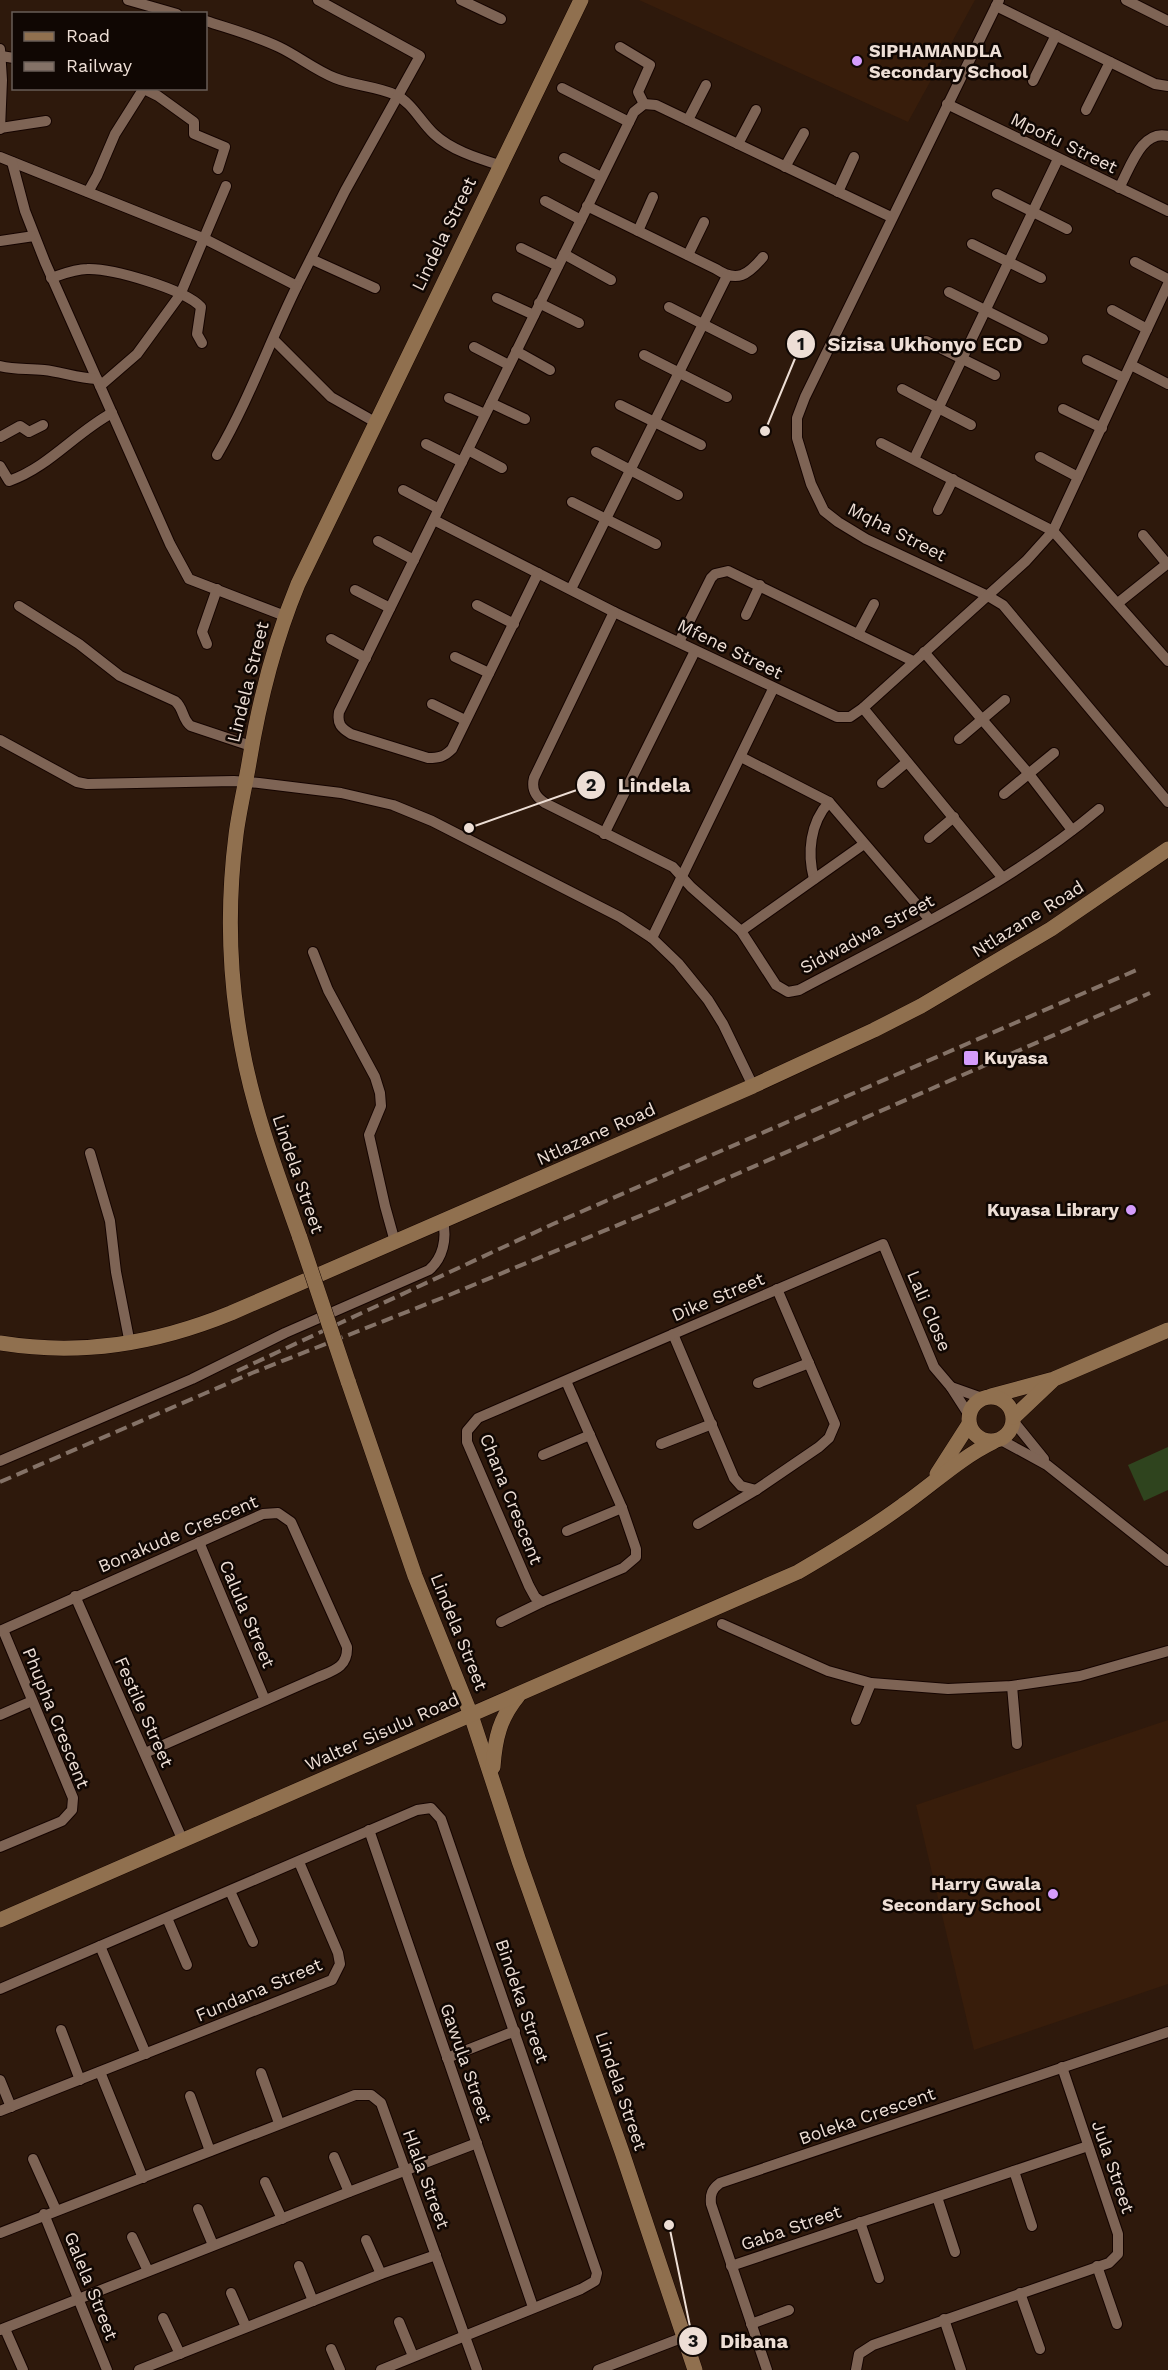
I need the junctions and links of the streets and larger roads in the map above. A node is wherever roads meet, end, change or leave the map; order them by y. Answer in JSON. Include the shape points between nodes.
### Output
{"nodes":[{"id":1,"x":128,"y":0,"type":"edge"},
{"id":2,"x":318,"y":0,"type":"edge"},
{"id":3,"x":460,"y":0,"type":"edge"},
{"id":4,"x":581,"y":0,"type":"edge"},
{"id":5,"x":1126,"y":0,"type":"edge"},
{"id":6,"x":997,"y":3,"type":"edge"},
{"id":7,"x":169,"y":12,"type":"edge"},
{"id":8,"x":501,"y":19,"type":"dead end"},
{"id":9,"x":207,"y":21,"type":"edge"},
{"id":10,"x":1168,"y":21,"type":"edge"},
{"id":11,"x":1056,"y":35,"type":"junction"},
{"id":12,"x":620,"y":47,"type":"dead end"},
{"id":13,"x":0,"y":49,"type":"edge"},
{"id":14,"x":1,"y":56,"type":"edge"},
{"id":15,"x":1110,"y":62,"type":"junction"},
{"id":16,"x":1033,"y":81,"type":"dead end"},
{"id":17,"x":706,"y":85,"type":"dead end"},
{"id":18,"x":1168,"y":86,"type":"edge"},
{"id":19,"x":562,"y":88,"type":"dead end"},
{"id":20,"x":142,"y":90,"type":"edge"},
{"id":21,"x":145,"y":90,"type":"edge"},
{"id":22,"x":397,"y":96,"type":"junction"},
{"id":23,"x":644,"y":104,"type":"junction"},
{"id":24,"x":947,"y":104,"type":"junction"},
{"id":25,"x":756,"y":110,"type":"dead end"},
{"id":26,"x":1086,"y":110,"type":"dead end"},
{"id":27,"x":687,"y":120,"type":"junction"},
{"id":28,"x":46,"y":121,"type":"dead end"},
{"id":29,"x":629,"y":122,"type":"junction"},
{"id":30,"x":0,"y":129,"type":"edge"},
{"id":31,"x":804,"y":133,"type":"dead end"},
{"id":32,"x":1168,"y":136,"type":"edge"},
{"id":33,"x":738,"y":144,"type":"junction"},
{"id":34,"x":0,"y":157,"type":"edge"},
{"id":35,"x":564,"y":158,"type":"dead end"},
{"id":36,"x":854,"y":158,"type":"dead end"},
{"id":37,"x":1058,"y":159,"type":"junction"},
{"id":38,"x":12,"y":162,"type":"junction"},
{"id":39,"x":499,"y":165,"type":"junction"},
{"id":40,"x":785,"y":167,"type":"junction"},
{"id":41,"x":218,"y":169,"type":"dead end"},
{"id":42,"x":601,"y":177,"type":"junction"},
{"id":43,"x":226,"y":186,"type":"dead end"},
{"id":44,"x":1119,"y":188,"type":"junction"},
{"id":45,"x":88,"y":192,"type":"junction"},
{"id":46,"x":838,"y":192,"type":"junction"},
{"id":47,"x":997,"y":194,"type":"dead end"},
{"id":48,"x":653,"y":197,"type":"dead end"},
{"id":49,"x":545,"y":201,"type":"dead end"},
{"id":50,"x":587,"y":206,"type":"junction"},
{"id":51,"x":1168,"y":211,"type":"edge"},
{"id":52,"x":1033,"y":213,"type":"junction"},
{"id":53,"x":891,"y":218,"type":"junction"},
{"id":54,"x":580,"y":220,"type":"junction"},
{"id":55,"x":704,"y":222,"type":"dead end"},
{"id":56,"x":1067,"y":229,"type":"dead end"},
{"id":57,"x":638,"y":231,"type":"junction"},
{"id":58,"x":34,"y":236,"type":"junction"},
{"id":59,"x":206,"y":239,"type":"junction"},
{"id":60,"x":0,"y":241,"type":"edge"},
{"id":61,"x":972,"y":244,"type":"dead end"},
{"id":62,"x":521,"y":249,"type":"dead end"},
{"id":63,"x":564,"y":254,"type":"junction"},
{"id":64,"x":688,"y":255,"type":"junction"},
{"id":65,"x":763,"y":257,"type":"dead end"},
{"id":66,"x":311,"y":259,"type":"junction"},
{"id":67,"x":1135,"y":262,"type":"dead end"},
{"id":68,"x":1009,"y":263,"type":"junction"},
{"id":69,"x":558,"y":266,"type":"junction"},
{"id":70,"x":727,"y":276,"type":"junction"},
{"id":71,"x":51,"y":278,"type":"junction"},
{"id":72,"x":1041,"y":278,"type":"dead end"},
{"id":73,"x":1168,"y":279,"type":"edge"},
{"id":74,"x":611,"y":280,"type":"dead end"},
{"id":75,"x":1168,"y":284,"type":"edge"},
{"id":76,"x":297,"y":286,"type":"junction"},
{"id":77,"x":375,"y":288,"type":"dead end"},
{"id":78,"x":949,"y":292,"type":"dead end"},
{"id":79,"x":180,"y":294,"type":"junction"},
{"id":80,"x":497,"y":298,"type":"dead end"},
{"id":81,"x":539,"y":303,"type":"junction"},
{"id":82,"x":669,"y":307,"type":"dead end"},
{"id":83,"x":986,"y":310,"type":"junction"},
{"id":84,"x":1112,"y":310,"type":"dead end"},
{"id":85,"x":534,"y":315,"type":"junction"},
{"id":86,"x":579,"y":323,"type":"dead end"},
{"id":87,"x":702,"y":323,"type":"junction"},
{"id":88,"x":1147,"y":329,"type":"junction"},
{"id":89,"x":1043,"y":339,"type":"dead end"},
{"id":90,"x":274,"y":340,"type":"junction"},
{"id":91,"x":926,"y":341,"type":"dead end"},
{"id":92,"x":202,"y":343,"type":"dead end"},
{"id":93,"x":474,"y":347,"type":"dead end"},
{"id":94,"x":752,"y":349,"type":"dead end"},
{"id":95,"x":516,"y":351,"type":"junction"},
{"id":96,"x":644,"y":356,"type":"dead end"},
{"id":97,"x":962,"y":359,"type":"junction"},
{"id":98,"x":1087,"y":360,"type":"dead end"},
{"id":99,"x":509,"y":365,"type":"junction"},
{"id":100,"x":1131,"y":365,"type":"junction"},
{"id":101,"x":0,"y":366,"type":"edge"},
{"id":102,"x":550,"y":370,"type":"dead end"},
{"id":103,"x":678,"y":373,"type":"junction"},
{"id":104,"x":995,"y":375,"type":"dead end"},
{"id":105,"x":1124,"y":378,"type":"junction"},
{"id":106,"x":98,"y":382,"type":"junction"},
{"id":107,"x":1168,"y":384,"type":"edge"},
{"id":108,"x":902,"y":389,"type":"dead end"},
{"id":109,"x":727,"y":397,"type":"dead end"},
{"id":110,"x":449,"y":398,"type":"dead end"},
{"id":111,"x":491,"y":403,"type":"junction"},
{"id":112,"x":620,"y":405,"type":"dead end"},
{"id":113,"x":939,"y":408,"type":"junction"},
{"id":114,"x":1063,"y":409,"type":"dead end"},
{"id":115,"x":112,"y":413,"type":"junction"},
{"id":116,"x":485,"y":414,"type":"junction"},
{"id":117,"x":525,"y":419,"type":"dead end"},
{"id":118,"x":655,"y":421,"type":"junction"},
{"id":119,"x":375,"y":422,"type":"junction"},
{"id":120,"x":43,"y":425,"type":"dead end"},
{"id":121,"x":971,"y":425,"type":"dead end"},
{"id":122,"x":1102,"y":428,"type":"junction"},
{"id":123,"x":0,"y":438,"type":"edge"},
{"id":124,"x":880,"y":443,"type":"dead end"},
{"id":125,"x":426,"y":444,"type":"dead end"},
{"id":126,"x":701,"y":445,"type":"dead end"},
{"id":127,"x":468,"y":450,"type":"junction"},
{"id":128,"x":596,"y":452,"type":"dead end"},
{"id":129,"x":217,"y":455,"type":"dead end"},
{"id":130,"x":1040,"y":457,"type":"dead end"},
{"id":131,"x":914,"y":459,"type":"junction"},
{"id":132,"x":462,"y":462,"type":"junction"},
{"id":133,"x":0,"y":466,"type":"edge"},
{"id":134,"x":502,"y":468,"type":"dead end"},
{"id":135,"x":631,"y":471,"type":"junction"},
{"id":136,"x":1078,"y":477,"type":"junction"},
{"id":137,"x":953,"y":479,"type":"junction"},
{"id":138,"x":403,"y":490,"type":"dead end"},
{"id":139,"x":678,"y":495,"type":"dead end"},
{"id":140,"x":573,"y":502,"type":"dead end"},
{"id":141,"x":439,"y":509,"type":"junction"},
{"id":142,"x":939,"y":510,"type":"dead end"},
{"id":143,"x":608,"y":519,"type":"junction"},
{"id":144,"x":434,"y":520,"type":"junction"},
{"id":145,"x":1053,"y":531,"type":"junction"},
{"id":146,"x":1143,"y":535,"type":"dead end"},
{"id":147,"x":378,"y":541,"type":"dead end"},
{"id":148,"x":656,"y":544,"type":"dead end"},
{"id":149,"x":414,"y":560,"type":"junction"},
{"id":150,"x":1167,"y":566,"type":"edge"},
{"id":151,"x":538,"y":573,"type":"junction"},
{"id":152,"x":760,"y":585,"type":"junction"},
{"id":153,"x":571,"y":589,"type":"junction"},
{"id":154,"x":216,"y":590,"type":"junction"},
{"id":155,"x":355,"y":591,"type":"dead end"},
{"id":156,"x":988,"y":596,"type":"junction"},
{"id":157,"x":1118,"y":603,"type":"junction"},
{"id":158,"x":874,"y":604,"type":"dead end"},
{"id":159,"x":477,"y":605,"type":"dead end"},
{"id":160,"x":19,"y":606,"type":"dead end"},
{"id":161,"x":390,"y":608,"type":"junction"},
{"id":162,"x":614,"y":612,"type":"junction"},
{"id":163,"x":746,"y":615,"type":"dead end"},
{"id":164,"x":285,"y":616,"type":"junction"},
{"id":165,"x":514,"y":624,"type":"junction"},
{"id":166,"x":858,"y":634,"type":"junction"},
{"id":167,"x":331,"y":639,"type":"dead end"},
{"id":168,"x":679,"y":642,"type":"junction"},
{"id":169,"x":207,"y":644,"type":"dead end"},
{"id":170,"x":695,"y":651,"type":"junction"},
{"id":171,"x":924,"y":652,"type":"junction"},
{"id":172,"x":455,"y":657,"type":"dead end"},
{"id":173,"x":366,"y":658,"type":"junction"},
{"id":174,"x":913,"y":661,"type":"junction"},
{"id":175,"x":1168,"y":661,"type":"edge"},
{"id":176,"x":489,"y":673,"type":"junction"},
{"id":177,"x":773,"y":688,"type":"junction"},
{"id":178,"x":1005,"y":700,"type":"dead end"},
{"id":179,"x":432,"y":704,"type":"dead end"},
{"id":180,"x":863,"y":708,"type":"junction"},
{"id":181,"x":982,"y":719,"type":"junction"},
{"id":182,"x":465,"y":720,"type":"junction"},
{"id":183,"x":959,"y":739,"type":"dead end"},
{"id":184,"x":0,"y":740,"type":"edge"},
{"id":185,"x":250,"y":746,"type":"junction"},
{"id":186,"x":1054,"y":753,"type":"dead end"},
{"id":187,"x":741,"y":756,"type":"junction"},
{"id":188,"x":907,"y":762,"type":"junction"},
{"id":189,"x":1029,"y":774,"type":"junction"},
{"id":190,"x":245,"y":782,"type":"junction"},
{"id":191,"x":882,"y":783,"type":"dead end"},
{"id":192,"x":1004,"y":794,"type":"dead end"},
{"id":193,"x":829,"y":802,"type":"junction"},
{"id":194,"x":1168,"y":802,"type":"edge"},
{"id":195,"x":1099,"y":809,"type":"dead end"},
{"id":196,"x":954,"y":817,"type":"junction"},
{"id":197,"x":1072,"y":830,"type":"junction"},
{"id":198,"x":604,"y":834,"type":"junction"},
{"id":199,"x":928,"y":838,"type":"dead end"},
{"id":200,"x":864,"y":843,"type":"junction"},
{"id":201,"x":1168,"y":849,"type":"edge"},
{"id":202,"x":681,"y":876,"type":"junction"},
{"id":203,"x":1002,"y":877,"type":"junction"},
{"id":204,"x":814,"y":879,"type":"junction"},
{"id":205,"x":930,"y":920,"type":"junction"},
{"id":206,"x":741,"y":931,"type":"junction"},
{"id":207,"x":652,"y":938,"type":"junction"},
{"id":208,"x":313,"y":952,"type":"dead end"},
{"id":209,"x":753,"y":1086,"type":"junction"},
{"id":210,"x":90,"y":1153,"type":"dead end"},
{"id":211,"x":443,"y":1221,"type":"junction"},
{"id":212,"x":395,"y":1242,"type":"junction"},
{"id":213,"x":883,"y":1244,"type":"joint"},
{"id":214,"x":777,"y":1289,"type":"junction"},
{"id":215,"x":1168,"y":1330,"type":"edge"},
{"id":216,"x":673,"y":1334,"type":"junction"},
{"id":217,"x":0,"y":1343,"type":"edge"},
{"id":218,"x":130,"y":1344,"type":"junction"},
{"id":219,"x":809,"y":1363,"type":"junction"},
{"id":220,"x":1054,"y":1379,"type":"junction"},
{"id":221,"x":566,"y":1381,"type":"junction"},
{"id":222,"x":758,"y":1383,"type":"dead end"},
{"id":223,"x":951,"y":1388,"type":"junction"},
{"id":224,"x":986,"y":1397,"type":"junction"},
{"id":225,"x":969,"y":1419,"type":"junction"},
{"id":226,"x":1014,"y":1420,"type":"junction"},
{"id":227,"x":712,"y":1424,"type":"junction"},
{"id":228,"x":590,"y":1435,"type":"junction"},
{"id":229,"x":997,"y":1441,"type":"junction"},
{"id":230,"x":661,"y":1444,"type":"dead end"},
{"id":231,"x":543,"y":1455,"type":"dead end"},
{"id":232,"x":0,"y":1461,"type":"edge"},
{"id":233,"x":1047,"y":1465,"type":"junction"},
{"id":234,"x":931,"y":1482,"type":"junction"},
{"id":235,"x":756,"y":1490,"type":"junction"},
{"id":236,"x":622,"y":1508,"type":"junction"},
{"id":237,"x":698,"y":1524,"type":"dead end"},
{"id":238,"x":567,"y":1531,"type":"dead end"},
{"id":239,"x":199,"y":1542,"type":"junction"},
{"id":240,"x":1168,"y":1561,"type":"edge"},
{"id":241,"x":75,"y":1596,"type":"junction"},
{"id":242,"x":542,"y":1602,"type":"junction"},
{"id":243,"x":501,"y":1622,"type":"dead end"},
{"id":244,"x":722,"y":1624,"type":"dead end"},
{"id":245,"x":1,"y":1630,"type":"edge"},
{"id":246,"x":1168,"y":1650,"type":"edge"},
{"id":247,"x":871,"y":1683,"type":"junction"},
{"id":248,"x":1012,"y":1686,"type":"junction"},
{"id":249,"x":520,"y":1693,"type":"junction"},
{"id":250,"x":265,"y":1700,"type":"junction"},
{"id":251,"x":32,"y":1701,"type":"junction"},
{"id":252,"x":0,"y":1715,"type":"edge"},
{"id":253,"x":471,"y":1715,"type":"junction"},
{"id":254,"x":856,"y":1720,"type":"dead end"},
{"id":255,"x":1017,"y":1744,"type":"dead end"},
{"id":256,"x":145,"y":1753,"type":"junction"},
{"id":257,"x":492,"y":1776,"type":"junction"},
{"id":258,"x":369,"y":1830,"type":"junction"},
{"id":259,"x":183,"y":1841,"type":"junction"},
{"id":260,"x":0,"y":1847,"type":"edge"},
{"id":261,"x":298,"y":1862,"type":"junction"},
{"id":262,"x":230,"y":1891,"type":"junction"},
{"id":263,"x":167,"y":1917,"type":"junction"},
{"id":264,"x":0,"y":1920,"type":"edge"},
{"id":265,"x":253,"y":1942,"type":"dead end"},
{"id":266,"x":99,"y":1946,"type":"junction"},
{"id":267,"x":187,"y":1965,"type":"dead end"},
{"id":268,"x":0,"y":1989,"type":"edge"},
{"id":269,"x":61,"y":2030,"type":"dead end"},
{"id":270,"x":515,"y":2031,"type":"junction"},
{"id":271,"x":1168,"y":2032,"type":"edge"},
{"id":272,"x":146,"y":2054,"type":"junction"},
{"id":273,"x":447,"y":2058,"type":"junction"},
{"id":274,"x":1062,"y":2067,"type":"junction"},
{"id":275,"x":100,"y":2072,"type":"junction"},
{"id":276,"x":261,"y":2073,"type":"dead end"},
{"id":277,"x":0,"y":2080,"type":"edge"},
{"id":278,"x":80,"y":2080,"type":"junction"},
{"id":279,"x":190,"y":2096,"type":"dead end"},
{"id":280,"x":5,"y":2109,"type":"edge"},
{"id":281,"x":279,"y":2123,"type":"junction"},
{"id":282,"x":477,"y":2144,"type":"junction"},
{"id":283,"x":1088,"y":2146,"type":"junction"},
{"id":284,"x":210,"y":2151,"type":"junction"},
{"id":285,"x":334,"y":2157,"type":"dead end"},
{"id":286,"x":33,"y":2159,"type":"dead end"},
{"id":287,"x":405,"y":2170,"type":"junction"},
{"id":288,"x":1014,"y":2170,"type":"junction"},
{"id":289,"x":143,"y":2178,"type":"junction"},
{"id":290,"x":265,"y":2182,"type":"dead end"},
{"id":291,"x":349,"y":2192,"type":"junction"},
{"id":292,"x":937,"y":2197,"type":"junction"},
{"id":293,"x":198,"y":2209,"type":"dead end"},
{"id":294,"x":56,"y":2210,"type":"junction"},
{"id":295,"x":44,"y":2214,"type":"junction"},
{"id":296,"x":282,"y":2218,"type":"junction"},
{"id":297,"x":860,"y":2222,"type":"junction"},
{"id":298,"x":1032,"y":2226,"type":"dead end"},
{"id":299,"x":0,"y":2233,"type":"edge"},
{"id":300,"x":132,"y":2237,"type":"dead end"},
{"id":301,"x":366,"y":2240,"type":"dead end"},
{"id":302,"x":213,"y":2245,"type":"junction"},
{"id":303,"x":955,"y":2252,"type":"dead end"},
{"id":304,"x":436,"y":2255,"type":"junction"},
{"id":305,"x":299,"y":2266,"type":"dead end"},
{"id":306,"x":732,"y":2266,"type":"junction"},
{"id":307,"x":1097,"y":2266,"type":"junction"},
{"id":308,"x":148,"y":2271,"type":"junction"},
{"id":309,"x":381,"y":2274,"type":"junction"},
{"id":310,"x":879,"y":2278,"type":"dead end"},
{"id":311,"x":231,"y":2292,"type":"dead end"},
{"id":312,"x":1020,"y":2293,"type":"junction"},
{"id":313,"x":78,"y":2299,"type":"junction"},
{"id":314,"x":313,"y":2301,"type":"junction"},
{"id":315,"x":533,"y":2307,"type":"junction"},
{"id":316,"x":789,"y":2310,"type":"dead end"},
{"id":317,"x":164,"y":2318,"type":"dead end"},
{"id":318,"x":944,"y":2319,"type":"junction"},
{"id":319,"x":399,"y":2322,"type":"dead end"},
{"id":320,"x":751,"y":2324,"type":"junction"},
{"id":321,"x":1117,"y":2324,"type":"dead end"},
{"id":322,"x":246,"y":2327,"type":"junction"},
{"id":323,"x":2,"y":2329,"type":"edge"},
{"id":324,"x":464,"y":2335,"type":"junction"},
{"id":325,"x":684,"y":2337,"type":"junction"},
{"id":326,"x":331,"y":2349,"type":"dead end"},
{"id":327,"x":1040,"y":2349,"type":"dead end"},
{"id":328,"x":180,"y":2354,"type":"junction"},
{"id":329,"x":413,"y":2356,"type":"junction"},
{"id":330,"x":22,"y":2370,"type":"edge"},
{"id":331,"x":107,"y":2370,"type":"edge"},
{"id":332,"x":139,"y":2370,"type":"edge"},
{"id":333,"x":340,"y":2370,"type":"edge"},
{"id":334,"x":381,"y":2370,"type":"edge"},
{"id":335,"x":477,"y":2370,"type":"edge"},
{"id":336,"x":598,"y":2370,"type":"edge"},
{"id":337,"x":695,"y":2370,"type":"edge"},
{"id":338,"x":766,"y":2370,"type":"edge"},
{"id":339,"x":856,"y":2370,"type":"edge"},
{"id":340,"x":961,"y":2370,"type":"edge"}],
"edges":[{"from":1,"to":7,"type":"street"},
{"from":2,"to":22,"type":"street","via":[[420,56]]},
{"from":3,"to":8,"type":"street"},
{"from":4,"to":39,"type":"street","name":"Lindela Street"},
{"from":5,"to":10,"type":"street"},
{"from":6,"to":11,"type":"street"},
{"from":6,"to":24,"type":"street","name":"Mqha Street"},
{"from":9,"to":22,"type":"street","via":[[277,46],[342,81]]},
{"from":11,"to":15,"type":"street"},
{"from":11,"to":16,"type":"street"},
{"from":12,"to":23,"type":"street","via":[[651,65],[638,92]]},
{"from":13,"to":14,"type":"street"},
{"from":14,"to":30,"type":"street"},
{"from":15,"to":18,"type":"street","via":[[1155,84]]},
{"from":15,"to":26,"type":"street"},
{"from":17,"to":27,"type":"street"},
{"from":19,"to":29,"type":"street"},
{"from":20,"to":45,"type":"street","via":[[115,134]]},
{"from":21,"to":41,"type":"street","via":[[194,122],[194,134],[225,147]]},
{"from":22,"to":39,"type":"street","via":[[441,141]]},
{"from":22,"to":66,"type":"street"},
{"from":23,"to":27,"type":"street","via":[[656,105]]},
{"from":23,"to":29,"type":"street"},
{"from":24,"to":37,"type":"street","name":"Mpofu Street"},
{"from":24,"to":53,"type":"street","name":"Mqha Street"},
{"from":25,"to":33,"type":"street"},
{"from":27,"to":33,"type":"street"},
{"from":28,"to":30,"type":"street"},
{"from":29,"to":42,"type":"street"},
{"from":31,"to":40,"type":"street"},
{"from":32,"to":44,"type":"street","via":[[1155,135],[1145,140]]},
{"from":33,"to":40,"type":"street"},
{"from":34,"to":38,"type":"street"},
{"from":35,"to":42,"type":"street"},
{"from":36,"to":46,"type":"street"},
{"from":37,"to":44,"type":"street","name":"Mpofu Street"},
{"from":37,"to":52,"type":"street"},
{"from":38,"to":45,"type":"street"},
{"from":38,"to":58,"type":"street"},
{"from":39,"to":119,"type":"street","name":"Lindela Street"},
{"from":40,"to":46,"type":"street"},
{"from":42,"to":50,"type":"street"},
{"from":43,"to":59,"type":"street"},
{"from":44,"to":51,"type":"street","name":"Mpofu Street"},
{"from":45,"to":59,"type":"street"},
{"from":46,"to":53,"type":"street"},
{"from":47,"to":52,"type":"street"},
{"from":48,"to":57,"type":"street"},
{"from":49,"to":54,"type":"street"},
{"from":50,"to":54,"type":"street"},
{"from":50,"to":57,"type":"street"},
{"from":52,"to":56,"type":"street"},
{"from":52,"to":68,"type":"street"},
{"from":53,"to":156,"type":"street","name":"Mqha Street","via":[[800,409],[797,438],[824,511],[866,539]]},
{"from":54,"to":63,"type":"street"},
{"from":55,"to":64,"type":"street"},
{"from":57,"to":64,"type":"street"},
{"from":58,"to":60,"type":"street"},
{"from":58,"to":71,"type":"street"},
{"from":59,"to":76,"type":"street"},
{"from":59,"to":79,"type":"street"},
{"from":61,"to":68,"type":"street"},
{"from":62,"to":69,"type":"street"},
{"from":63,"to":69,"type":"street"},
{"from":63,"to":74,"type":"street"},
{"from":64,"to":70,"type":"street"},
{"from":65,"to":70,"type":"street","via":[[746,274]]},
{"from":66,"to":76,"type":"street"},
{"from":66,"to":77,"type":"street"},
{"from":67,"to":73,"type":"street"},
{"from":68,"to":72,"type":"street"},
{"from":68,"to":83,"type":"street"},
{"from":69,"to":81,"type":"street"},
{"from":70,"to":87,"type":"street"},
{"from":71,"to":79,"type":"street","via":[[74,270],[103,269]]},
{"from":71,"to":106,"type":"street"},
{"from":75,"to":88,"type":"street","name":"Mfene Street"},
{"from":76,"to":90,"type":"street"},
{"from":78,"to":83,"type":"street"},
{"from":79,"to":92,"type":"street","via":[[201,307],[197,334]]},
{"from":79,"to":106,"type":"street","via":[[137,354]]},
{"from":80,"to":85,"type":"street"},
{"from":81,"to":85,"type":"street"},
{"from":81,"to":86,"type":"street"},
{"from":82,"to":87,"type":"street"},
{"from":83,"to":89,"type":"street"},
{"from":83,"to":97,"type":"street"},
{"from":84,"to":88,"type":"street"},
{"from":85,"to":95,"type":"street"},
{"from":87,"to":94,"type":"street"},
{"from":87,"to":103,"type":"street"},
{"from":88,"to":100,"type":"street","name":"Mfene Street"},
{"from":90,"to":119,"type":"street","via":[[331,397]]},
{"from":90,"to":129,"type":"street"},
{"from":91,"to":97,"type":"street"},
{"from":93,"to":99,"type":"street"},
{"from":95,"to":99,"type":"street"},
{"from":95,"to":102,"type":"street"},
{"from":96,"to":103,"type":"street"},
{"from":97,"to":104,"type":"street"},
{"from":97,"to":113,"type":"street"},
{"from":98,"to":105,"type":"street"},
{"from":99,"to":111,"type":"street"},
{"from":100,"to":105,"type":"street","name":"Mfene Street"},
{"from":100,"to":107,"type":"street"},
{"from":101,"to":106,"type":"street","via":[[47,370]]},
{"from":103,"to":109,"type":"street"},
{"from":103,"to":118,"type":"street"},
{"from":105,"to":122,"type":"street","name":"Mfene Street"},
{"from":106,"to":115,"type":"street"},
{"from":108,"to":113,"type":"street"},
{"from":110,"to":116,"type":"street"},
{"from":111,"to":116,"type":"street"},
{"from":111,"to":117,"type":"street"},
{"from":112,"to":118,"type":"street"},
{"from":113,"to":121,"type":"street"},
{"from":113,"to":131,"type":"street"},
{"from":114,"to":122,"type":"street"},
{"from":115,"to":133,"type":"street","via":[[90,425],[24,476],[9,482]]},
{"from":115,"to":154,"type":"street","via":[[189,579]]},
{"from":116,"to":127,"type":"street"},
{"from":118,"to":126,"type":"street"},
{"from":118,"to":135,"type":"street"},
{"from":119,"to":164,"type":"street","name":"Lindela Street"},
{"from":120,"to":123,"type":"street","via":[[29,432],[20,426]]},
{"from":122,"to":136,"type":"street","name":"Mfene Street"},
{"from":124,"to":131,"type":"street"},
{"from":125,"to":132,"type":"street"},
{"from":127,"to":132,"type":"street"},
{"from":127,"to":134,"type":"street"},
{"from":128,"to":135,"type":"street"},
{"from":130,"to":136,"type":"street"},
{"from":131,"to":137,"type":"street"},
{"from":132,"to":141,"type":"street"},
{"from":135,"to":139,"type":"street"},
{"from":135,"to":143,"type":"street"},
{"from":136,"to":145,"type":"street","name":"Mfene Street"},
{"from":137,"to":142,"type":"street"},
{"from":137,"to":145,"type":"street"},
{"from":138,"to":141,"type":"street"},
{"from":140,"to":143,"type":"street"},
{"from":141,"to":144,"type":"street"},
{"from":143,"to":148,"type":"street"},
{"from":143,"to":153,"type":"street"},
{"from":144,"to":149,"type":"street"},
{"from":144,"to":151,"type":"street","name":"Mfene Street"},
{"from":145,"to":156,"type":"street","name":"Mfene Street"},
{"from":145,"to":157,"type":"street"},
{"from":146,"to":150,"type":"street"},
{"from":147,"to":149,"type":"street"},
{"from":149,"to":161,"type":"street"},
{"from":150,"to":157,"type":"street"},
{"from":151,"to":153,"type":"street","name":"Mfene Street"},
{"from":151,"to":165,"type":"street"},
{"from":152,"to":163,"type":"street"},
{"from":152,"to":166,"type":"street"},
{"from":152,"to":168,"type":"street","via":[[734,572],[715,574]]},
{"from":153,"to":162,"type":"street","name":"Mfene Street"},
{"from":154,"to":164,"type":"street"},
{"from":154,"to":169,"type":"street","via":[[202,632]]},
{"from":155,"to":161,"type":"street"},
{"from":156,"to":171,"type":"street","name":"Mfene Street"},
{"from":156,"to":194,"type":"street","name":"Mqha Street","via":[[1003,605]]},
{"from":157,"to":175,"type":"street"},
{"from":158,"to":166,"type":"street"},
{"from":159,"to":165,"type":"street"},
{"from":160,"to":185,"type":"street","via":[[80,644],[120,676],[175,701],[191,726]]},
{"from":161,"to":173,"type":"street"},
{"from":162,"to":168,"type":"street","name":"Mfene Street"},
{"from":162,"to":198,"type":"street","name":"Sidwadwa Street","via":[[532,786],[538,799]]},
{"from":164,"to":185,"type":"street","name":"Lindela Street"},
{"from":165,"to":176,"type":"street"},
{"from":166,"to":174,"type":"street"},
{"from":167,"to":173,"type":"street"},
{"from":168,"to":170,"type":"street","name":"Mfene Street"},
{"from":170,"to":177,"type":"street","name":"Mfene Street"},
{"from":170,"to":198,"type":"street"},
{"from":171,"to":174,"type":"street","name":"Mfene Street"},
{"from":171,"to":181,"type":"street"},
{"from":172,"to":176,"type":"street"},
{"from":173,"to":182,"type":"street","via":[[339,712],[339,724],[351,734],[439,758],[452,749]]},
{"from":174,"to":180,"type":"street","name":"Mfene Street"},
{"from":176,"to":182,"type":"street"},
{"from":177,"to":180,"type":"street","name":"Mfene Street","via":[[837,717],[850,717]]},
{"from":177,"to":187,"type":"street"},
{"from":178,"to":181,"type":"street"},
{"from":179,"to":182,"type":"street"},
{"from":180,"to":188,"type":"street"},
{"from":181,"to":183,"type":"street"},
{"from":181,"to":189,"type":"street"},
{"from":184,"to":190,"type":"street","via":[[87,784]]},
{"from":185,"to":190,"type":"street","name":"Lindela Street"},
{"from":186,"to":189,"type":"street"},
{"from":187,"to":193,"type":"street"},
{"from":187,"to":202,"type":"street"},
{"from":188,"to":191,"type":"street"},
{"from":188,"to":196,"type":"street"},
{"from":189,"to":192,"type":"street"},
{"from":189,"to":197,"type":"street"},
{"from":190,"to":207,"type":"street","via":[[341,793],[393,805],[505,857]]},
{"from":190,"to":253,"type":"street","name":"Lindela Street","bridge":true,"via":[[236,836],[231,950],[236,1012],[257,1114],[415,1576]]},
{"from":193,"to":200,"type":"street"},
{"from":193,"to":204,"type":"street","via":[[820,815],[809,849]]},
{"from":195,"to":197,"type":"street","name":"Sidwadwa Street"},
{"from":196,"to":199,"type":"street"},
{"from":196,"to":203,"type":"street"},
{"from":197,"to":203,"type":"street","name":"Sidwadwa Street"},
{"from":198,"to":202,"type":"street","name":"Sidwadwa Street","via":[[673,867]]},
{"from":200,"to":204,"type":"street"},
{"from":200,"to":205,"type":"street"},
{"from":201,"to":209,"type":"street","name":"Ntlazane Road","via":[[1050,929],[921,1006]]},
{"from":202,"to":206,"type":"street","name":"Sidwadwa Street"},
{"from":202,"to":207,"type":"street"},
{"from":203,"to":205,"type":"street","name":"Sidwadwa Street"},
{"from":204,"to":206,"type":"street"},
{"from":205,"to":206,"type":"street","name":"Sidwadwa Street","via":[[788,992],[776,985]]},
{"from":207,"to":209,"type":"street","via":[[708,1000]]},
{"from":208,"to":212,"type":"street","via":[[380,1094],[381,1106],[369,1135]]},
{"from":209,"to":211,"type":"street","name":"Ntlazane Road"},
{"from":210,"to":218,"type":"street","via":[[110,1221]]},
{"from":211,"to":212,"type":"street","name":"Ntlazane Road"},
{"from":211,"to":232,"type":"street","via":[[442,1250],[438,1263],[429,1270],[192,1379]]},
{"from":212,"to":218,"type":"street","name":"Ntlazane Road","via":[[203,1325]]},
{"from":213,"to":214,"type":"street","name":"Dike Street"},
{"from":213,"to":223,"type":"street","name":"Lali Close","via":[[934,1367]]},
{"from":214,"to":216,"type":"street","name":"Dike Street"},
{"from":214,"to":219,"type":"street"},
{"from":215,"to":220,"type":"street"},
{"from":216,"to":221,"type":"street","name":"Dike Street"},
{"from":216,"to":227,"type":"street"},
{"from":217,"to":218,"type":"street","name":"Ntlazane Road","via":[[47,1348]]},
{"from":219,"to":222,"type":"street"},
{"from":219,"to":235,"type":"street","via":[[835,1424],[834,1431],[819,1447]]},
{"from":220,"to":224,"type":"street"},
{"from":220,"to":226,"type":"street"},
{"from":221,"to":228,"type":"street"},
{"from":221,"to":242,"type":"street","name":"Chana Crescent","via":[[478,1418],[467,1431],[468,1442],[529,1586]]},
{"from":223,"to":224,"type":"street"},
{"from":223,"to":225,"type":"street","name":"Lali Close"},
{"from":224,"to":225,"type":"street","via":[[973,1405]]},
{"from":224,"to":226,"type":"street","via":[[1007,1402]]},
{"from":225,"to":229,"type":"street","via":[[977,1437]]},
{"from":225,"to":234,"type":"street","name":"Walter Sisulu Road"},
{"from":226,"to":229,"type":"street","via":[[1010,1431]]},
{"from":226,"to":233,"type":"street"},
{"from":227,"to":230,"type":"street"},
{"from":227,"to":235,"type":"street","via":[[734,1478],[741,1486]]},
{"from":228,"to":231,"type":"street"},
{"from":228,"to":236,"type":"street"},
{"from":229,"to":233,"type":"street"},
{"from":229,"to":234,"type":"street","name":"Walter Sisulu Road","via":[[977,1449]]},
{"from":233,"to":240,"type":"street"},
{"from":234,"to":249,"type":"street","name":"Walter Sisulu Road","via":[[851,1541],[798,1572]]},
{"from":235,"to":237,"type":"street"},
{"from":236,"to":238,"type":"street"},
{"from":236,"to":242,"type":"street","via":[[636,1557],[623,1568]]},
{"from":239,"to":241,"type":"street","name":"Bonakude Crescent"},
{"from":239,"to":250,"type":"street","name":"Calula Street"},
{"from":239,"to":250,"type":"street","name":"Bonakude Crescent","via":[[263,1514],[272,1512],[285,1517],[291,1522],[347,1647],[345,1662],[340,1667]]},
{"from":241,"to":245,"type":"street","name":"Bonakude Crescent"},
{"from":241,"to":256,"type":"street","name":"Festile Street"},
{"from":242,"to":243,"type":"street"},
{"from":244,"to":247,"type":"street","via":[[828,1671]]},
{"from":245,"to":251,"type":"street","name":"Phupha Crescent"},
{"from":246,"to":248,"type":"street","via":[[1080,1676]]},
{"from":247,"to":248,"type":"street","via":[[948,1689]]},
{"from":247,"to":254,"type":"street"},
{"from":248,"to":255,"type":"street"},
{"from":249,"to":253,"type":"street","name":"Walter Sisulu Road"},
{"from":249,"to":257,"type":"street","via":[[498,1730]]},
{"from":250,"to":256,"type":"street","name":"Bonakude Crescent"},
{"from":251,"to":252,"type":"street"},
{"from":251,"to":260,"type":"street","name":"Phupha Crescent","via":[[73,1798],[72,1810],[62,1821]]},
{"from":253,"to":257,"type":"street","name":"Lindela Street"},
{"from":253,"to":259,"type":"street","name":"Walter Sisulu Road"},
{"from":256,"to":259,"type":"street","name":"Festile Street"},
{"from":257,"to":325,"type":"street","name":"Lindela Street"},
{"from":258,"to":261,"type":"street","name":"Bindeka Street"},
{"from":258,"to":270,"type":"street","name":"Bindeka Street","via":[[424,1808],[431,1808],[441,1819]]},
{"from":258,"to":273,"type":"street","name":"Gawula Street"},
{"from":259,"to":264,"type":"street","name":"Walter Sisulu Road"},
{"from":261,"to":262,"type":"street","name":"Bindeka Street"},
{"from":261,"to":272,"type":"street","name":"Fundana Street","via":[[338,1953],[340,1964],[332,1980]]},
{"from":262,"to":263,"type":"street","name":"Bindeka Street"},
{"from":262,"to":265,"type":"street"},
{"from":263,"to":266,"type":"street","name":"Bindeka Street"},
{"from":263,"to":267,"type":"street"},
{"from":266,"to":268,"type":"street","name":"Bindeka Street"},
{"from":266,"to":272,"type":"street"},
{"from":269,"to":278,"type":"street"},
{"from":270,"to":273,"type":"street"},
{"from":270,"to":315,"type":"street","name":"Bindeka Street","via":[[597,2273],[595,2281],[581,2289]]},
{"from":271,"to":274,"type":"street","name":"Boleka Crescent"},
{"from":272,"to":275,"type":"street","name":"Fundana Street"},
{"from":273,"to":282,"type":"street","name":"Gawula Street"},
{"from":274,"to":283,"type":"street","name":"Jula Street"},
{"from":274,"to":306,"type":"street","name":"Boleka Crescent","via":[[720,2183],[711,2193],[711,2204]]},
{"from":275,"to":278,"type":"street","name":"Fundana Street"},
{"from":275,"to":289,"type":"street"},
{"from":276,"to":281,"type":"street"},
{"from":277,"to":280,"type":"street","name":"Fundana Street"},
{"from":278,"to":280,"type":"street","name":"Fundana Street"},
{"from":279,"to":284,"type":"street"},
{"from":281,"to":284,"type":"street","name":"Hlala Street"},
{"from":281,"to":287,"type":"street","name":"Hlala Street","via":[[355,2095],[371,2096],[381,2103]]},
{"from":282,"to":287,"type":"street"},
{"from":282,"to":315,"type":"street","name":"Gawula Street"},
{"from":283,"to":288,"type":"street","name":"Gaba Street"},
{"from":283,"to":307,"type":"street","name":"Jula Street","via":[[1119,2241],[1115,2259]]},
{"from":284,"to":289,"type":"street","name":"Hlala Street"},
{"from":285,"to":291,"type":"street"},
{"from":286,"to":294,"type":"street"},
{"from":287,"to":291,"type":"street"},
{"from":287,"to":304,"type":"street","name":"Hlala Street"},
{"from":288,"to":292,"type":"street","name":"Gaba Street"},
{"from":288,"to":298,"type":"street"},
{"from":289,"to":294,"type":"street","name":"Hlala Street"},
{"from":290,"to":296,"type":"street"},
{"from":291,"to":296,"type":"street"},
{"from":292,"to":297,"type":"street","name":"Gaba Street"},
{"from":292,"to":303,"type":"street"},
{"from":293,"to":302,"type":"street"},
{"from":294,"to":295,"type":"street","name":"Hlala Street"},
{"from":295,"to":299,"type":"street","name":"Hlala Street"},
{"from":295,"to":313,"type":"street","name":"Galela Street"},
{"from":296,"to":302,"type":"street"},
{"from":297,"to":306,"type":"street","name":"Gaba Street"},
{"from":297,"to":310,"type":"street","name":"Gaba Street"},
{"from":300,"to":308,"type":"street"},
{"from":301,"to":309,"type":"street"},
{"from":302,"to":308,"type":"street"},
{"from":304,"to":309,"type":"street"},
{"from":304,"to":324,"type":"street","name":"Hlala Street"},
{"from":305,"to":314,"type":"street"},
{"from":306,"to":320,"type":"street","name":"Boleka Crescent"},
{"from":307,"to":312,"type":"street","name":"Jula Street"},
{"from":307,"to":321,"type":"street"},
{"from":308,"to":313,"type":"street"},
{"from":309,"to":314,"type":"street"},
{"from":311,"to":322,"type":"street"},
{"from":312,"to":318,"type":"street","name":"Jula Street"},
{"from":312,"to":327,"type":"street"},
{"from":313,"to":323,"type":"street"},
{"from":313,"to":331,"type":"street","name":"Galela Street"},
{"from":314,"to":322,"type":"street"},
{"from":315,"to":324,"type":"street","name":"Bindeka Street"},
{"from":316,"to":320,"type":"street"},
{"from":317,"to":328,"type":"street"},
{"from":318,"to":339,"type":"street","name":"Jula Street","via":[[865,2349],[856,2361]]},
{"from":318,"to":340,"type":"street"},
{"from":319,"to":329,"type":"street"},
{"from":320,"to":338,"type":"street","name":"Boleka Crescent"},
{"from":322,"to":328,"type":"street"},
{"from":323,"to":330,"type":"street"},
{"from":324,"to":329,"type":"street"},
{"from":324,"to":335,"type":"street","name":"Hlala Street"},
{"from":325,"to":336,"type":"street"},
{"from":325,"to":337,"type":"street","name":"Lindela Street"},
{"from":326,"to":333,"type":"street"},
{"from":328,"to":332,"type":"street"},
{"from":329,"to":334,"type":"street"}]}
